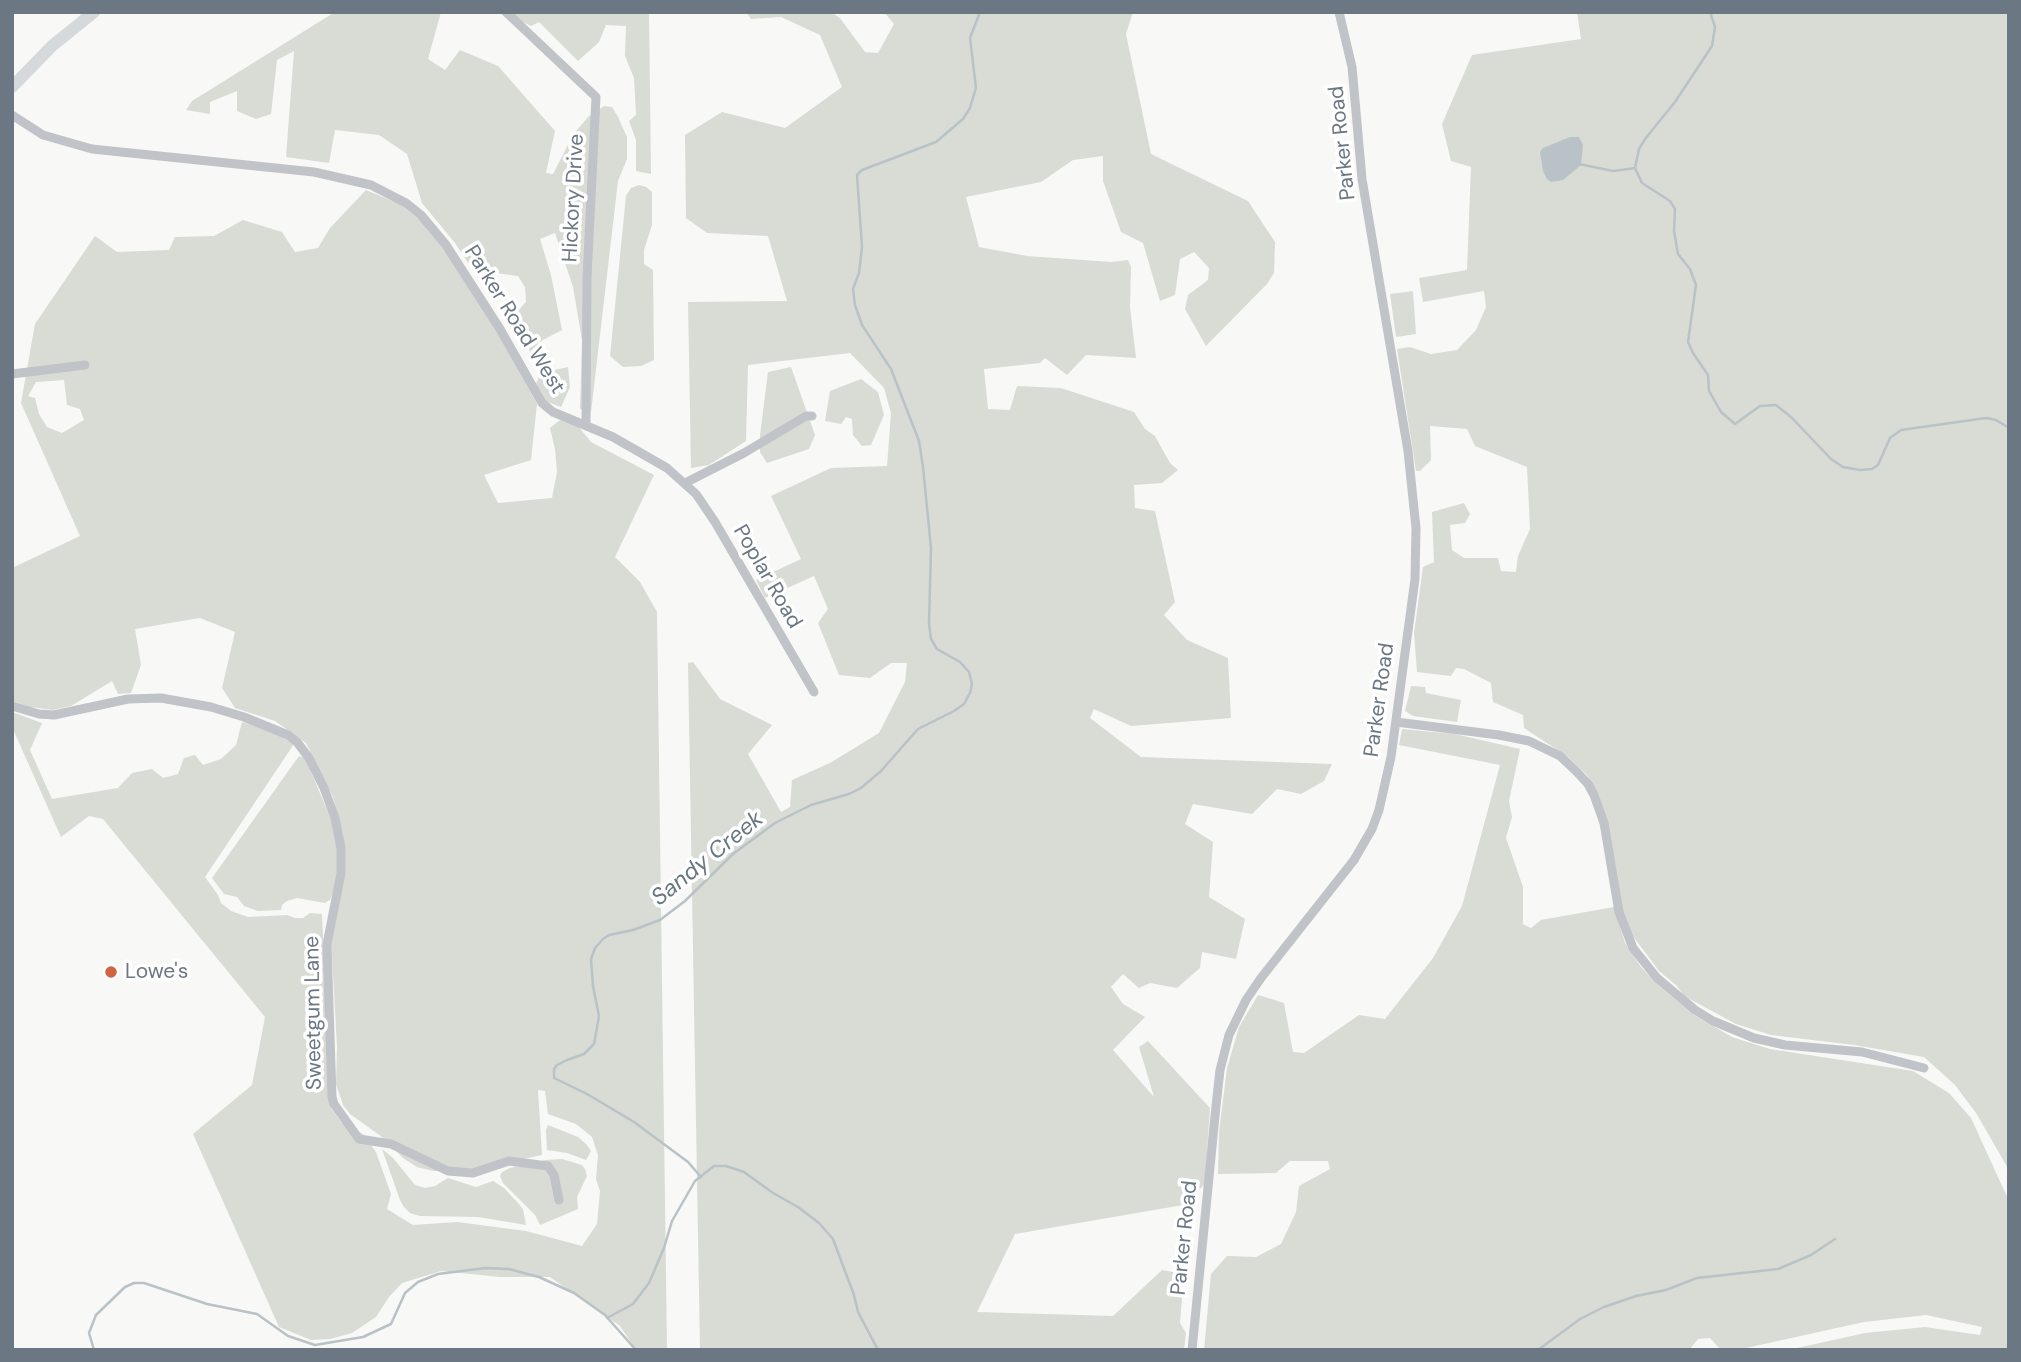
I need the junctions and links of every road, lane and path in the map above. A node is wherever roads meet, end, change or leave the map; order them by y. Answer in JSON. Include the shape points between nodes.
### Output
{"nodes":[{"id":1,"x":94,"y":12,"type":"edge"},
{"id":2,"x":506,"y":12,"type":"edge"},
{"id":3,"x":1339,"y":12,"type":"edge"},
{"id":4,"x":12,"y":87,"type":"edge"},
{"id":5,"x":12,"y":116,"type":"edge"},
{"id":6,"x":85,"y":365,"type":"dead end"},
{"id":7,"x":12,"y":374,"type":"edge"},
{"id":8,"x":812,"y":416,"type":"dead end"},
{"id":9,"x":586,"y":425,"type":"junction"},
{"id":10,"x":685,"y":483,"type":"junction"},
{"id":11,"x":814,"y":692,"type":"dead end"},
{"id":12,"x":12,"y":706,"type":"edge"},
{"id":13,"x":1396,"y":722,"type":"junction"},
{"id":14,"x":1924,"y":1068,"type":"dead end"},
{"id":15,"x":559,"y":1200,"type":"dead end"},
{"id":16,"x":1192,"y":1350,"type":"edge"}],
"edges":[{"from":1,"to":4,"type":"main road"},
{"from":2,"to":9,"type":"street","name":"Hickory Drive","via":[[596,97],[587,277]]},
{"from":3,"to":13,"type":"street","name":"Parker Road","via":[[1352,67],[1362,179],[1408,451],[1416,528],[1415,579]]},
{"from":5,"to":9,"type":"street","name":"Parker Road West","via":[[43,135],[92,149],[314,172],[371,185],[406,203],[446,245],[540,400],[553,412]]},
{"from":6,"to":7,"type":"street"},
{"from":8,"to":10,"type":"street"},
{"from":9,"to":10,"type":"street","name":"Parker Road West","via":[[667,468]]},
{"from":10,"to":11,"type":"street","name":"Poplar Road","via":[[715,522]]},
{"from":12,"to":15,"type":"street","name":"Sweetgum Lane","via":[[54,715],[128,699],[161,698],[244,716],[297,742],[324,788],[341,848],[341,873],[327,943],[334,1104],[359,1139],[391,1144],[448,1171],[472,1173],[509,1161],[548,1166]]},
{"from":13,"to":14,"type":"street","via":[[1529,741],[1560,756],[1576,771],[1588,784],[1604,822],[1619,912],[1633,948],[1657,978],[1695,1010],[1754,1038],[1862,1052]]},
{"from":13,"to":16,"type":"street","name":"Parker Road","via":[[1379,810],[1364,843],[1261,978],[1229,1035],[1220,1070]]}]}
